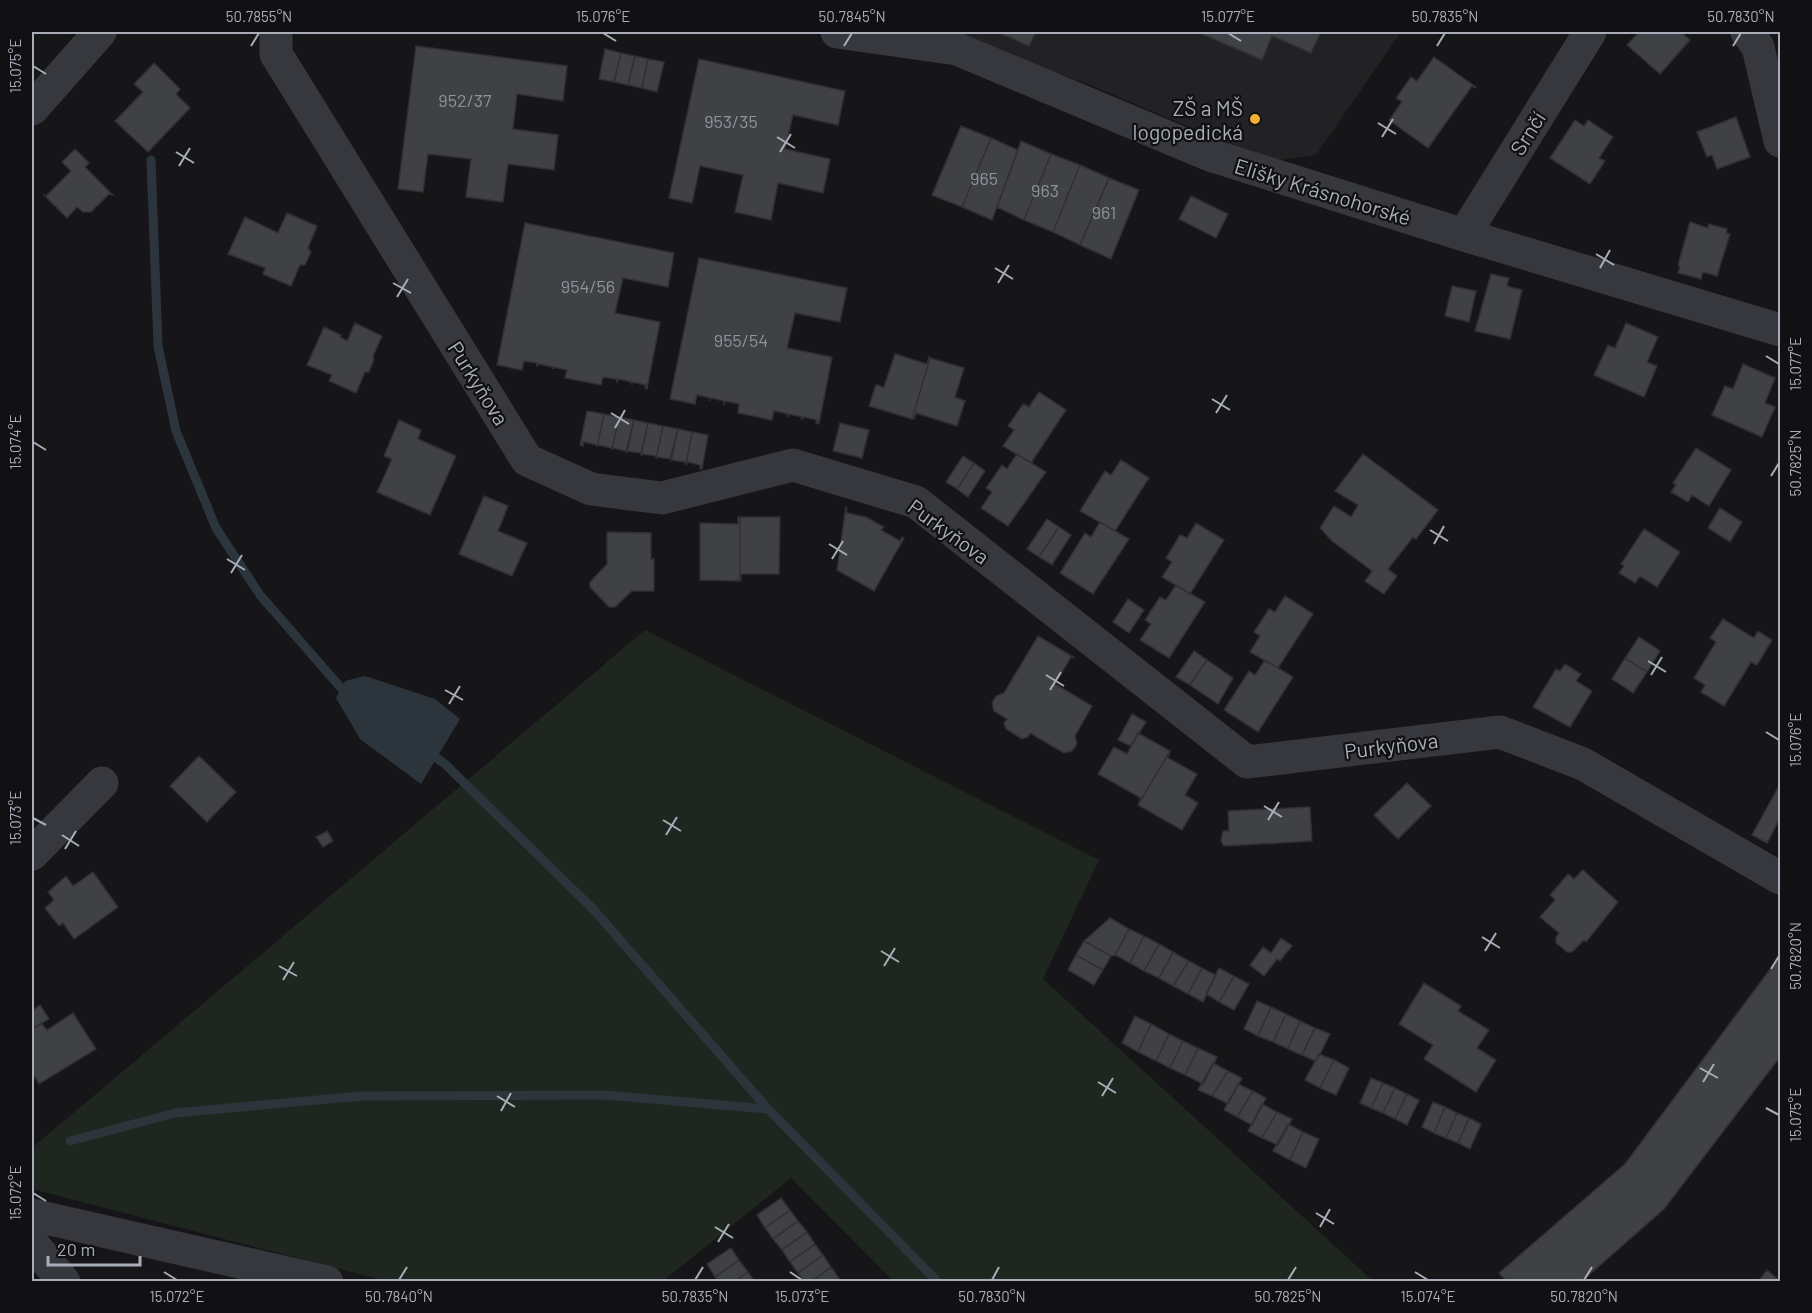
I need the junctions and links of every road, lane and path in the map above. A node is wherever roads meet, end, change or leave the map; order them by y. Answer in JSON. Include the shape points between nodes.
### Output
{"nodes":[{"id":1,"x":100,"y":32,"type":"edge"},
{"id":2,"x":276,"y":32,"type":"edge"},
{"id":3,"x":837,"y":32,"type":"edge"},
{"id":4,"x":1590,"y":32,"type":"edge"},
{"id":5,"x":1747,"y":32,"type":"edge"},
{"id":6,"x":32,"y":109,"type":"edge"},
{"id":7,"x":1780,"y":141,"type":"edge"},
{"id":8,"x":1464,"y":235,"type":"junction"},
{"id":9,"x":1780,"y":330,"type":"edge"},
{"id":10,"x":102,"y":783,"type":"dead end"},
{"id":11,"x":32,"y":854,"type":"edge"},
{"id":12,"x":1780,"y":878,"type":"edge"},
{"id":13,"x":32,"y":1215,"type":"edge"},
{"id":14,"x":32,"y":1243,"type":"edge"},
{"id":15,"x":316,"y":1280,"type":"edge"},
{"id":16,"x":64,"y":1281,"type":"edge"}],
"edges":[{"from":1,"to":6,"type":"street"},
{"from":2,"to":12,"type":"street","name":"Purkyňova","via":[[276,54],[527,460],[591,489],[662,498],[793,465],[916,502],[1247,762],[1500,732],[1583,764]]},
{"from":3,"to":8,"type":"street","name":"Elišky Krásnohorské","via":[[957,50],[1210,155]]},
{"from":4,"to":8,"type":"street","name":"Srnčí"},
{"from":5,"to":7,"type":"street","via":[[1758,47]]},
{"from":8,"to":9,"type":"street","name":"Elišky Krásnohorské"},
{"from":10,"to":11,"type":"street"},
{"from":13,"to":15,"type":"street"},
{"from":14,"to":16,"type":"street"}]}
